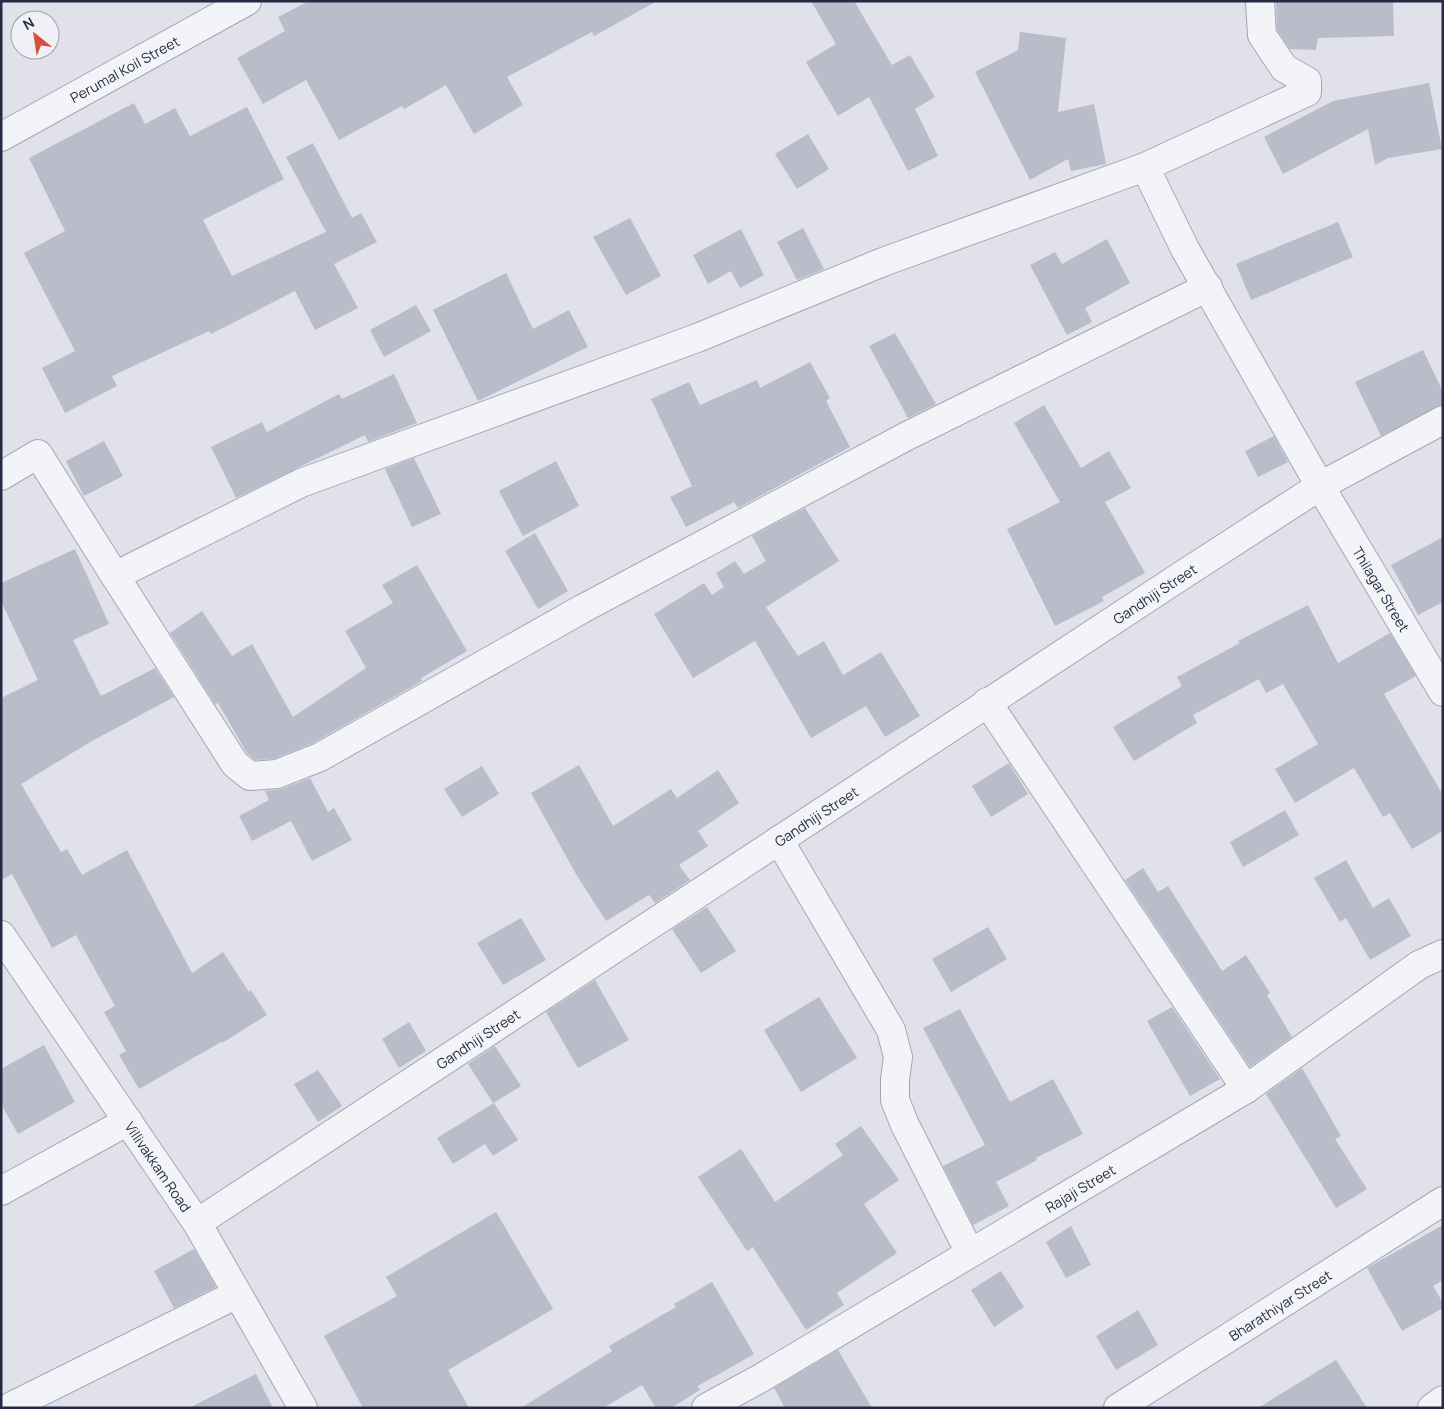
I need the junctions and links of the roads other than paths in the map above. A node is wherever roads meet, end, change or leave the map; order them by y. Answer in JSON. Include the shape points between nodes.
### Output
{"nodes":[{"id":1,"x":247,"y":1,"type":"edge"},
{"id":2,"x":1260,"y":1,"type":"edge"},
{"id":3,"x":1,"y":137,"type":"edge"},
{"id":4,"x":1145,"y":167,"type":"junction"},
{"id":5,"x":1208,"y":288,"type":"junction"},
{"id":6,"x":1443,"y":420,"type":"edge"},
{"id":7,"x":1,"y":476,"type":"edge"},
{"id":8,"x":1320,"y":486,"type":"junction"},
{"id":9,"x":115,"y":576,"type":"junction"},
{"id":10,"x":1443,"y":692,"type":"edge"},
{"id":11,"x":987,"y":702,"type":"junction"},
{"id":12,"x":779,"y":840,"type":"junction"},
{"id":13,"x":1,"y":934,"type":"edge"},
{"id":14,"x":1443,"y":954,"type":"edge"},
{"id":15,"x":1246,"y":1089,"type":"junction"},
{"id":16,"x":128,"y":1121,"type":"junction"},
{"id":17,"x":1,"y":1191,"type":"edge"},
{"id":18,"x":1443,"y":1201,"type":"edge"},
{"id":19,"x":197,"y":1224,"type":"junction"},
{"id":20,"x":970,"y":1253,"type":"junction"},
{"id":21,"x":237,"y":1294,"type":"junction"},
{"id":22,"x":1443,"y":1400,"type":"edge"},
{"id":23,"x":8,"y":1408,"type":"edge"},
{"id":24,"x":302,"y":1408,"type":"edge"},
{"id":25,"x":706,"y":1408,"type":"edge"},
{"id":26,"x":1118,"y":1408,"type":"edge"},
{"id":27,"x":1432,"y":1408,"type":"edge"}],
"edges":[{"from":1,"to":3,"type":"street","name":"Perumal Koil Street"},
{"from":2,"to":4,"type":"street","via":[[1262,35],[1284,68],[1306,81],[1307,92]]},
{"from":4,"to":5,"type":"street","name":"Thilagar Street"},
{"from":4,"to":9,"type":"street","via":[[883,262],[696,338],[301,484]]},
{"from":5,"to":8,"type":"street","name":"Thilagar Street"},
{"from":5,"to":9,"type":"street","via":[[907,436],[582,609],[320,757],[277,774],[250,776],[235,764]]},
{"from":6,"to":8,"type":"street","name":"Gandhiji Street"},
{"from":7,"to":9,"type":"street","via":[[38,454]]},
{"from":8,"to":10,"type":"street","name":"Thilagar Street"},
{"from":8,"to":11,"type":"street","name":"Gandhiji Street"},
{"from":11,"to":12,"type":"street","name":"Gandhiji Street"},
{"from":11,"to":15,"type":"street"},
{"from":12,"to":19,"type":"street","name":"Gandhiji Street"},
{"from":12,"to":20,"type":"street","via":[[892,1030],[898,1057],[895,1100],[904,1125]]},
{"from":13,"to":16,"type":"street","name":"Villivakkam Road"},
{"from":14,"to":15,"type":"street","name":"Rajaji Street","via":[[1419,964]]},
{"from":15,"to":20,"type":"street","name":"Rajaji Street"},
{"from":16,"to":17,"type":"street"},
{"from":16,"to":19,"type":"street","name":"Villivakkam Road"},
{"from":18,"to":26,"type":"street","name":"Bharathiyar Street"},
{"from":19,"to":21,"type":"street","name":"Villivakkam Road"},
{"from":20,"to":25,"type":"street","name":"Rajaji Street"},
{"from":21,"to":23,"type":"street"},
{"from":21,"to":24,"type":"street","name":"Villivakkam Road"},
{"from":22,"to":27,"type":"street"}]}
